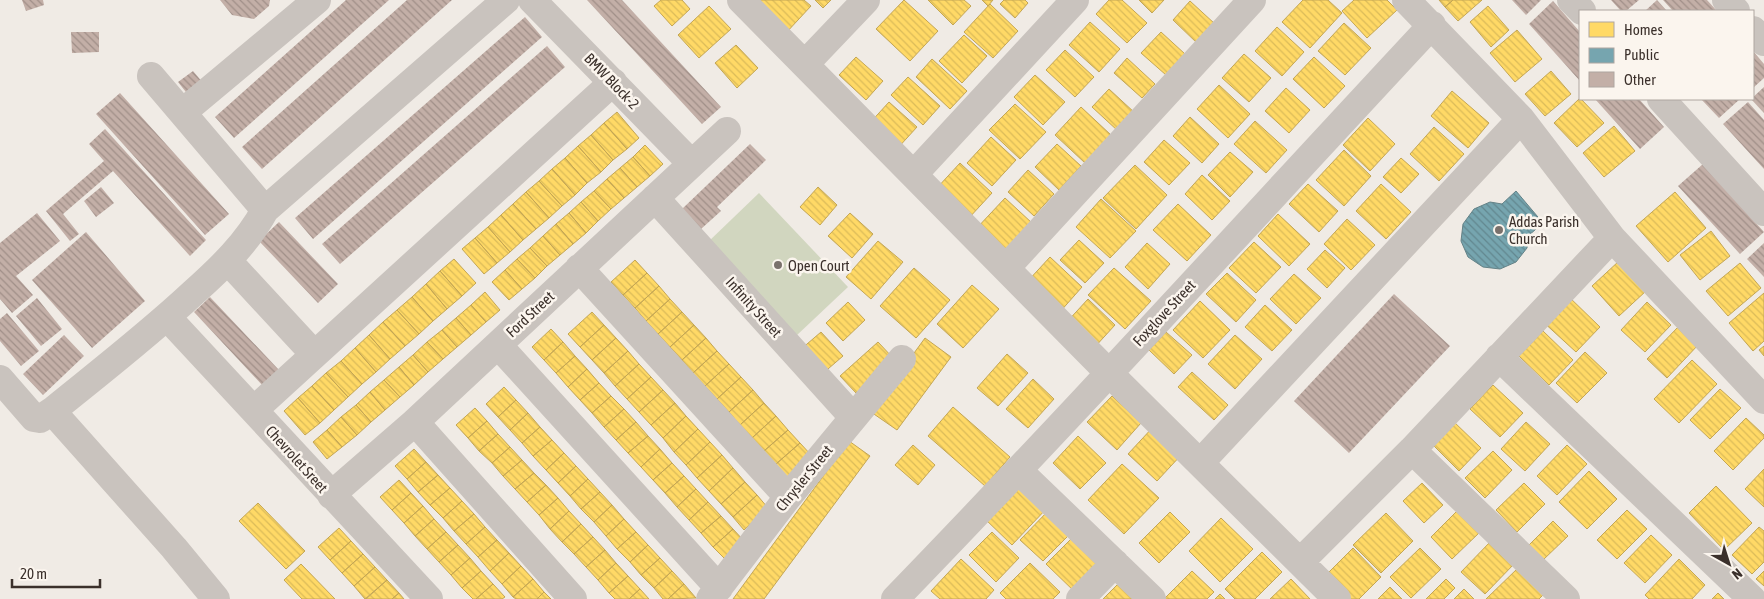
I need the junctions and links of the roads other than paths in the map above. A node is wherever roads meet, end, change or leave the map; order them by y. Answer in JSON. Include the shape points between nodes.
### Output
{"nodes":[{"id":1,"x":317,"y":0,"type":"edge"},
{"id":2,"x":506,"y":0,"type":"edge"},
{"id":3,"x":532,"y":0,"type":"edge"},
{"id":4,"x":741,"y":0,"type":"edge"},
{"id":5,"x":866,"y":0,"type":"edge"},
{"id":6,"x":1075,"y":0,"type":"edge"},
{"id":7,"x":1252,"y":0,"type":"edge"},
{"id":8,"x":1406,"y":0,"type":"edge"},
{"id":9,"x":1572,"y":0,"type":"edge"},
{"id":10,"x":1726,"y":0,"type":"edge"},
{"id":11,"x":1581,"y":10,"type":"edge"},
{"id":12,"x":1735,"y":10,"type":"edge"},
{"id":13,"x":1432,"y":25,"type":"junction"},
{"id":14,"x":1754,"y":31,"type":"edge"},
{"id":15,"x":1764,"y":42,"type":"edge"},
{"id":16,"x":805,"y":64,"type":"junction"},
{"id":17,"x":151,"y":76,"type":"dead end"},
{"id":18,"x":613,"y":82,"type":"junction"},
{"id":19,"x":1662,"y":100,"type":"edge"},
{"id":20,"x":183,"y":112,"type":"junction"},
{"id":21,"x":1521,"y":119,"type":"junction"},
{"id":22,"x":727,"y":131,"type":"dead end"},
{"id":23,"x":691,"y":164,"type":"junction"},
{"id":24,"x":914,"y":174,"type":"junction"},
{"id":25,"x":656,"y":198,"type":"junction"},
{"id":26,"x":265,"y":210,"type":"junction"},
{"id":27,"x":1764,"y":212,"type":"edge"},
{"id":28,"x":1612,"y":238,"type":"junction"},
{"id":29,"x":228,"y":261,"type":"junction"},
{"id":30,"x":580,"y":268,"type":"junction"},
{"id":31,"x":1006,"y":268,"type":"junction"},
{"id":32,"x":167,"y":317,"type":"junction"},
{"id":33,"x":498,"y":345,"type":"junction"},
{"id":34,"x":314,"y":354,"type":"junction"},
{"id":35,"x":1499,"y":357,"type":"junction"},
{"id":36,"x":902,"y":359,"type":"dead end"},
{"id":37,"x":1108,"y":372,"type":"junction"},
{"id":38,"x":0,"y":379,"type":"edge"},
{"id":39,"x":1764,"y":400,"type":"edge"},
{"id":40,"x":254,"y":410,"type":"junction"},
{"id":41,"x":52,"y":411,"type":"junction"},
{"id":42,"x":853,"y":417,"type":"junction"},
{"id":43,"x":415,"y":422,"type":"junction"},
{"id":44,"x":1412,"y":450,"type":"junction"},
{"id":45,"x":1200,"y":464,"type":"junction"},
{"id":46,"x":1020,"y":471,"type":"junction"},
{"id":47,"x":331,"y":495,"type":"junction"},
{"id":48,"x":788,"y":498,"type":"junction"},
{"id":49,"x":1300,"y":562,"type":"junction"},
{"id":50,"x":1115,"y":563,"type":"junction"},
{"id":51,"x":714,"y":594,"type":"edge"},
{"id":52,"x":216,"y":599,"type":"edge"},
{"id":53,"x":429,"y":599,"type":"edge"},
{"id":54,"x":573,"y":599,"type":"edge"},
{"id":55,"x":894,"y":599,"type":"edge"},
{"id":56,"x":1080,"y":599,"type":"edge"},
{"id":57,"x":1152,"y":599,"type":"edge"},
{"id":58,"x":1337,"y":599,"type":"edge"},
{"id":59,"x":1566,"y":599,"type":"edge"},
{"id":60,"x":1752,"y":599,"type":"edge"}],
"edges":[{"from":1,"to":20,"type":"street"},
{"from":2,"to":26,"type":"street"},
{"from":3,"to":18,"type":"street","name":"BMW Block-2"},
{"from":4,"to":16,"type":"street"},
{"from":5,"to":16,"type":"street"},
{"from":6,"to":24,"type":"street"},
{"from":7,"to":31,"type":"street"},
{"from":8,"to":13,"type":"street"},
{"from":9,"to":11,"type":"street"},
{"from":10,"to":12,"type":"street"},
{"from":13,"to":21,"type":"street"},
{"from":13,"to":37,"type":"street","name":"Foxglove Street"},
{"from":14,"to":15,"type":"street"},
{"from":16,"to":24,"type":"street"},
{"from":17,"to":20,"type":"street"},
{"from":18,"to":23,"type":"street","name":"BMW Block-2"},
{"from":18,"to":34,"type":"street"},
{"from":19,"to":27,"type":"street"},
{"from":20,"to":26,"type":"street"},
{"from":21,"to":28,"type":"street"},
{"from":21,"to":45,"type":"street"},
{"from":22,"to":23,"type":"street","name":"Ford Street"},
{"from":23,"to":25,"type":"street","name":"Ford Street"},
{"from":24,"to":31,"type":"street"},
{"from":25,"to":30,"type":"street","name":"Ford Street"},
{"from":25,"to":42,"type":"street","name":"Infinity Street"},
{"from":26,"to":29,"type":"street"},
{"from":28,"to":35,"type":"street"},
{"from":28,"to":39,"type":"street"},
{"from":29,"to":32,"type":"street"},
{"from":29,"to":34,"type":"street"},
{"from":30,"to":33,"type":"street","name":"Ford Street"},
{"from":30,"to":48,"type":"street"},
{"from":31,"to":37,"type":"street"},
{"from":32,"to":40,"type":"street","name":"Chevrolet Sreet"},
{"from":32,"to":41,"type":"street"},
{"from":33,"to":43,"type":"street","name":"Ford Street"},
{"from":33,"to":51,"type":"street"},
{"from":34,"to":40,"type":"street"},
{"from":35,"to":44,"type":"street"},
{"from":35,"to":60,"type":"street"},
{"from":36,"to":42,"type":"street","name":"Chrysler Street"},
{"from":37,"to":45,"type":"street"},
{"from":37,"to":46,"type":"street","name":"Foxglove Street"},
{"from":38,"to":41,"type":"street","via":[[34,418],[40,419]]},
{"from":40,"to":47,"type":"street","name":"Chevrolet Sreet"},
{"from":41,"to":52,"type":"street"},
{"from":42,"to":48,"type":"street","name":"Chrysler Street"},
{"from":43,"to":47,"type":"street","name":"Ford Street"},
{"from":43,"to":54,"type":"street"},
{"from":44,"to":49,"type":"street"},
{"from":44,"to":59,"type":"street"},
{"from":45,"to":49,"type":"street"},
{"from":46,"to":50,"type":"street"},
{"from":46,"to":55,"type":"street","name":"Foxglove Street"},
{"from":47,"to":53,"type":"street","name":"Chevrolet Sreet"},
{"from":48,"to":51,"type":"street","name":"Chrysler Street"},
{"from":49,"to":58,"type":"street"},
{"from":50,"to":56,"type":"street"},
{"from":50,"to":57,"type":"street"}]}
